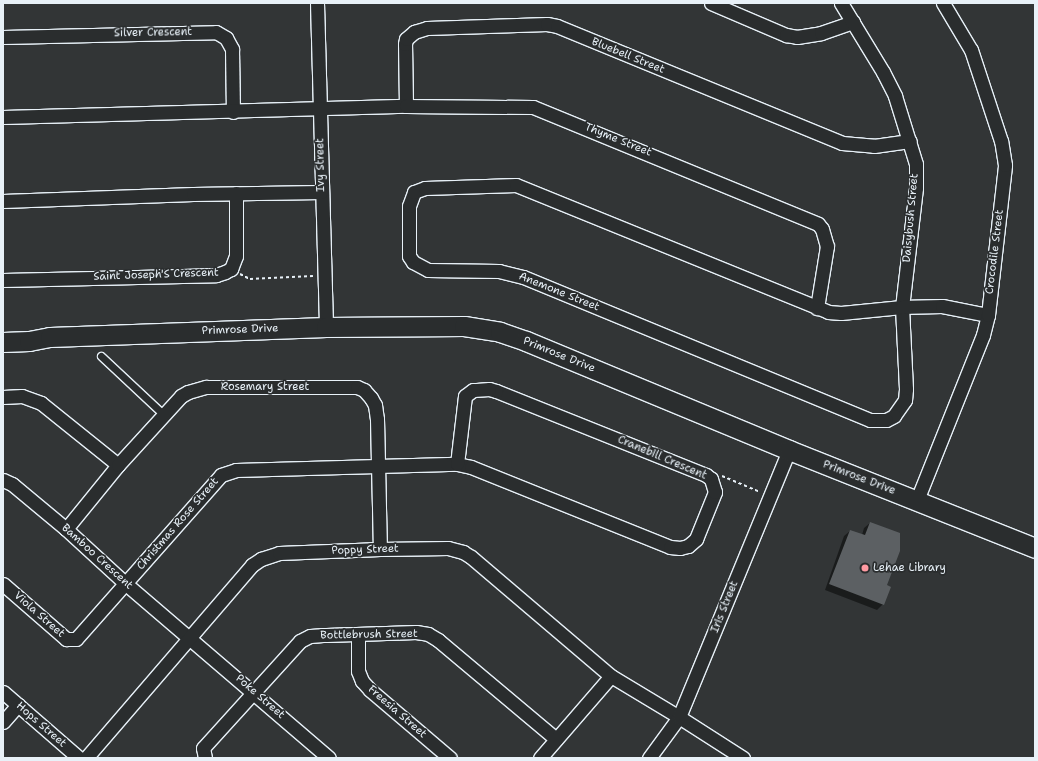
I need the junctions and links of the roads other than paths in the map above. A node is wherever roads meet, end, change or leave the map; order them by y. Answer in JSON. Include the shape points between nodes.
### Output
{"nodes":[{"id":1,"x":317,"y":3,"type":"edge"},
{"id":2,"x":711,"y":3,"type":"edge"},
{"id":3,"x":842,"y":3,"type":"edge"},
{"id":4,"x":943,"y":3,"type":"edge"},
{"id":5,"x":853,"y":22,"type":"junction"},
{"id":6,"x":3,"y":37,"type":"edge"},
{"id":7,"x":406,"y":106,"type":"junction"},
{"id":8,"x":320,"y":109,"type":"junction"},
{"id":9,"x":233,"y":112,"type":"junction"},
{"id":10,"x":3,"y":117,"type":"edge"},
{"id":11,"x":910,"y":141,"type":"junction"},
{"id":12,"x":321,"y":192,"type":"junction"},
{"id":13,"x":236,"y":193,"type":"junction"},
{"id":14,"x":3,"y":201,"type":"edge"},
{"id":15,"x":3,"y":280,"type":"edge"},
{"id":16,"x":902,"y":307,"type":"junction"},
{"id":17,"x":817,"y":308,"type":"junction"},
{"id":18,"x":988,"y":315,"type":"junction"},
{"id":19,"x":326,"y":327,"type":"junction"},
{"id":20,"x":3,"y":334,"type":"edge"},
{"id":21,"x":50,"y":337,"type":"junction"},
{"id":22,"x":3,"y":342,"type":"edge"},
{"id":23,"x":101,"y":356,"type":"dead end"},
{"id":24,"x":3,"y":397,"type":"edge"},
{"id":25,"x":164,"y":415,"type":"junction"},
{"id":26,"x":789,"y":450,"type":"junction"},
{"id":27,"x":457,"y":464,"type":"junction"},
{"id":28,"x":118,"y":465,"type":"junction"},
{"id":29,"x":378,"y":466,"type":"junction"},
{"id":30,"x":3,"y":480,"type":"edge"},
{"id":31,"x":917,"y":500,"type":"junction"},
{"id":32,"x":66,"y":529,"type":"junction"},
{"id":33,"x":380,"y":548,"type":"junction"},
{"id":34,"x":1035,"y":548,"type":"edge"},
{"id":35,"x":3,"y":584,"type":"edge"},
{"id":36,"x":126,"y":584,"type":"junction"},
{"id":37,"x":358,"y":634,"type":"junction"},
{"id":38,"x":190,"y":637,"type":"junction"},
{"id":39,"x":611,"y":676,"type":"junction"},
{"id":40,"x":3,"y":692,"type":"edge"},
{"id":41,"x":254,"y":692,"type":"junction"},
{"id":42,"x":18,"y":705,"type":"junction"},
{"id":43,"x":680,"y":717,"type":"junction"},
{"id":44,"x":3,"y":722,"type":"edge"},
{"id":45,"x":556,"y":739,"type":"junction"},
{"id":46,"x":79,"y":758,"type":"edge"},
{"id":47,"x":86,"y":758,"type":"edge"},
{"id":48,"x":205,"y":758,"type":"edge"},
{"id":49,"x":329,"y":758,"type":"edge"},
{"id":50,"x":450,"y":758,"type":"edge"},
{"id":51,"x":540,"y":758,"type":"edge"},
{"id":52,"x":649,"y":758,"type":"edge"},
{"id":53,"x":743,"y":758,"type":"edge"}],
"edges":[{"from":1,"to":8,"type":"street","name":"Ivy Street"},
{"from":2,"to":5,"type":"street","via":[[786,34],[797,36],[821,33]]},
{"from":3,"to":5,"type":"street","name":"Daisybush Street"},
{"from":4,"to":18,"type":"street","name":"Crocodile Street","via":[[971,50],[1004,154],[1004,181]]},
{"from":5,"to":11,"type":"street","name":"Daisybush Street","via":[[895,96]]},
{"from":6,"to":9,"type":"street","name":"Silver Crescent","via":[[216,32],[226,38],[232,49]]},
{"from":7,"to":8,"type":"street","name":"Thyme Street"},
{"from":7,"to":11,"type":"street","name":"Bluebell Street","via":[[405,44],[406,39],[414,32],[427,28],[547,24],[842,143],[874,146]]},
{"from":7,"to":17,"type":"street","name":"Thyme Street","via":[[533,106],[812,220],[822,229],[826,246]]},
{"from":8,"to":9,"type":"street"},
{"from":8,"to":12,"type":"street","name":"Ivy Street"},
{"from":9,"to":10,"type":"street"},
{"from":11,"to":16,"type":"street","name":"Daisybush Street","via":[[917,177]]},
{"from":12,"to":13,"type":"street"},
{"from":12,"to":19,"type":"street","name":"Ivy Street"},
{"from":13,"to":14,"type":"street"},
{"from":13,"to":15,"type":"street","name":"Saint Joseph'S Crescent","via":[[236,256],[231,269],[225,272],[216,275]]},
{"from":16,"to":17,"type":"street","name":"Anemone Street","via":[[836,313]]},
{"from":16,"to":17,"type":"street","name":"Anemone Street","via":[[906,380],[904,400],[894,416],[886,420],[870,420],[523,276],[499,271],[428,270],[420,267],[410,256],[411,196],[425,188],[516,185]]},
{"from":16,"to":18,"type":"street","name":"Anemone Street","via":[[942,306]]},
{"from":18,"to":31,"type":"street","name":"Crocodile Street","via":[[978,349]]},
{"from":19,"to":21,"type":"street","name":"Primrose Drive"},
{"from":19,"to":26,"type":"street","name":"Primrose Drive","via":[[464,326],[500,332]]},
{"from":20,"to":21,"type":"street","name":"Primrose Drive"},
{"from":21,"to":22,"type":"street","name":"Primrose Drive"},
{"from":23,"to":25,"type":"lane"},
{"from":24,"to":28,"type":"street","via":[[22,396],[41,403]]},
{"from":25,"to":28,"type":"street","name":"Rosemary Street"},
{"from":25,"to":29,"type":"street","name":"Rosemary Street","via":[[181,396],[206,388],[358,387],[368,394],[374,405],[377,419]]},
{"from":26,"to":31,"type":"street","name":"Primrose Drive"},
{"from":26,"to":43,"type":"street","name":"Iris Street"},
{"from":27,"to":27,"type":"street","name":"Cranebill Crescent","via":[[471,467],[670,548],[688,546],[696,539],[715,492],[711,479],[691,468],[488,389],[473,390],[465,396]]},
{"from":27,"to":29,"type":"street","name":"Cranebill Crescent"},
{"from":28,"to":32,"type":"street","name":"Rosemary Street"},
{"from":29,"to":33,"type":"street","name":"Rosemary Street"},
{"from":29,"to":36,"type":"street","name":"Christmas Rose Street","via":[[228,471],[221,475]]},
{"from":30,"to":32,"type":"street","name":"Bamboo Crescent","via":[[12,484]]},
{"from":31,"to":34,"type":"street","name":"Primrose Drive"},
{"from":32,"to":36,"type":"street","name":"Bamboo Crescent"},
{"from":33,"to":38,"type":"street","name":"Poppy Street","via":[[279,553],[261,559],[252,565]]},
{"from":33,"to":39,"type":"street","name":"Poppy Street","via":[[448,548],[463,552]]},
{"from":35,"to":36,"type":"street","name":"Viola Street","via":[[66,639],[72,640],[79,636]]},
{"from":36,"to":38,"type":"street","name":"Bamboo Crescent"},
{"from":37,"to":41,"type":"street","name":"Bottlebrush Street","via":[[310,636],[300,641]]},
{"from":37,"to":45,"type":"street","name":"Bottlebrush Street","via":[[428,634]]},
{"from":37,"to":50,"type":"street","name":"Freesia Street","via":[[358,671],[362,681]]},
{"from":38,"to":41,"type":"street","name":"Poke Street"},
{"from":38,"to":47,"type":"street","name":"Poppy Street"},
{"from":39,"to":43,"type":"street","name":"Poppy Street"},
{"from":39,"to":45,"type":"street"},
{"from":40,"to":42,"type":"street","name":"Hops Street"},
{"from":41,"to":48,"type":"street","name":"Bottlebrush Street","via":[[203,748]]},
{"from":41,"to":49,"type":"street","name":"Poke Street"},
{"from":42,"to":44,"type":"street"},
{"from":42,"to":46,"type":"street","name":"Hops Street"},
{"from":43,"to":52,"type":"street","name":"Iris Street"},
{"from":43,"to":53,"type":"street","name":"Poppy Street"},
{"from":45,"to":51,"type":"street"}]}
